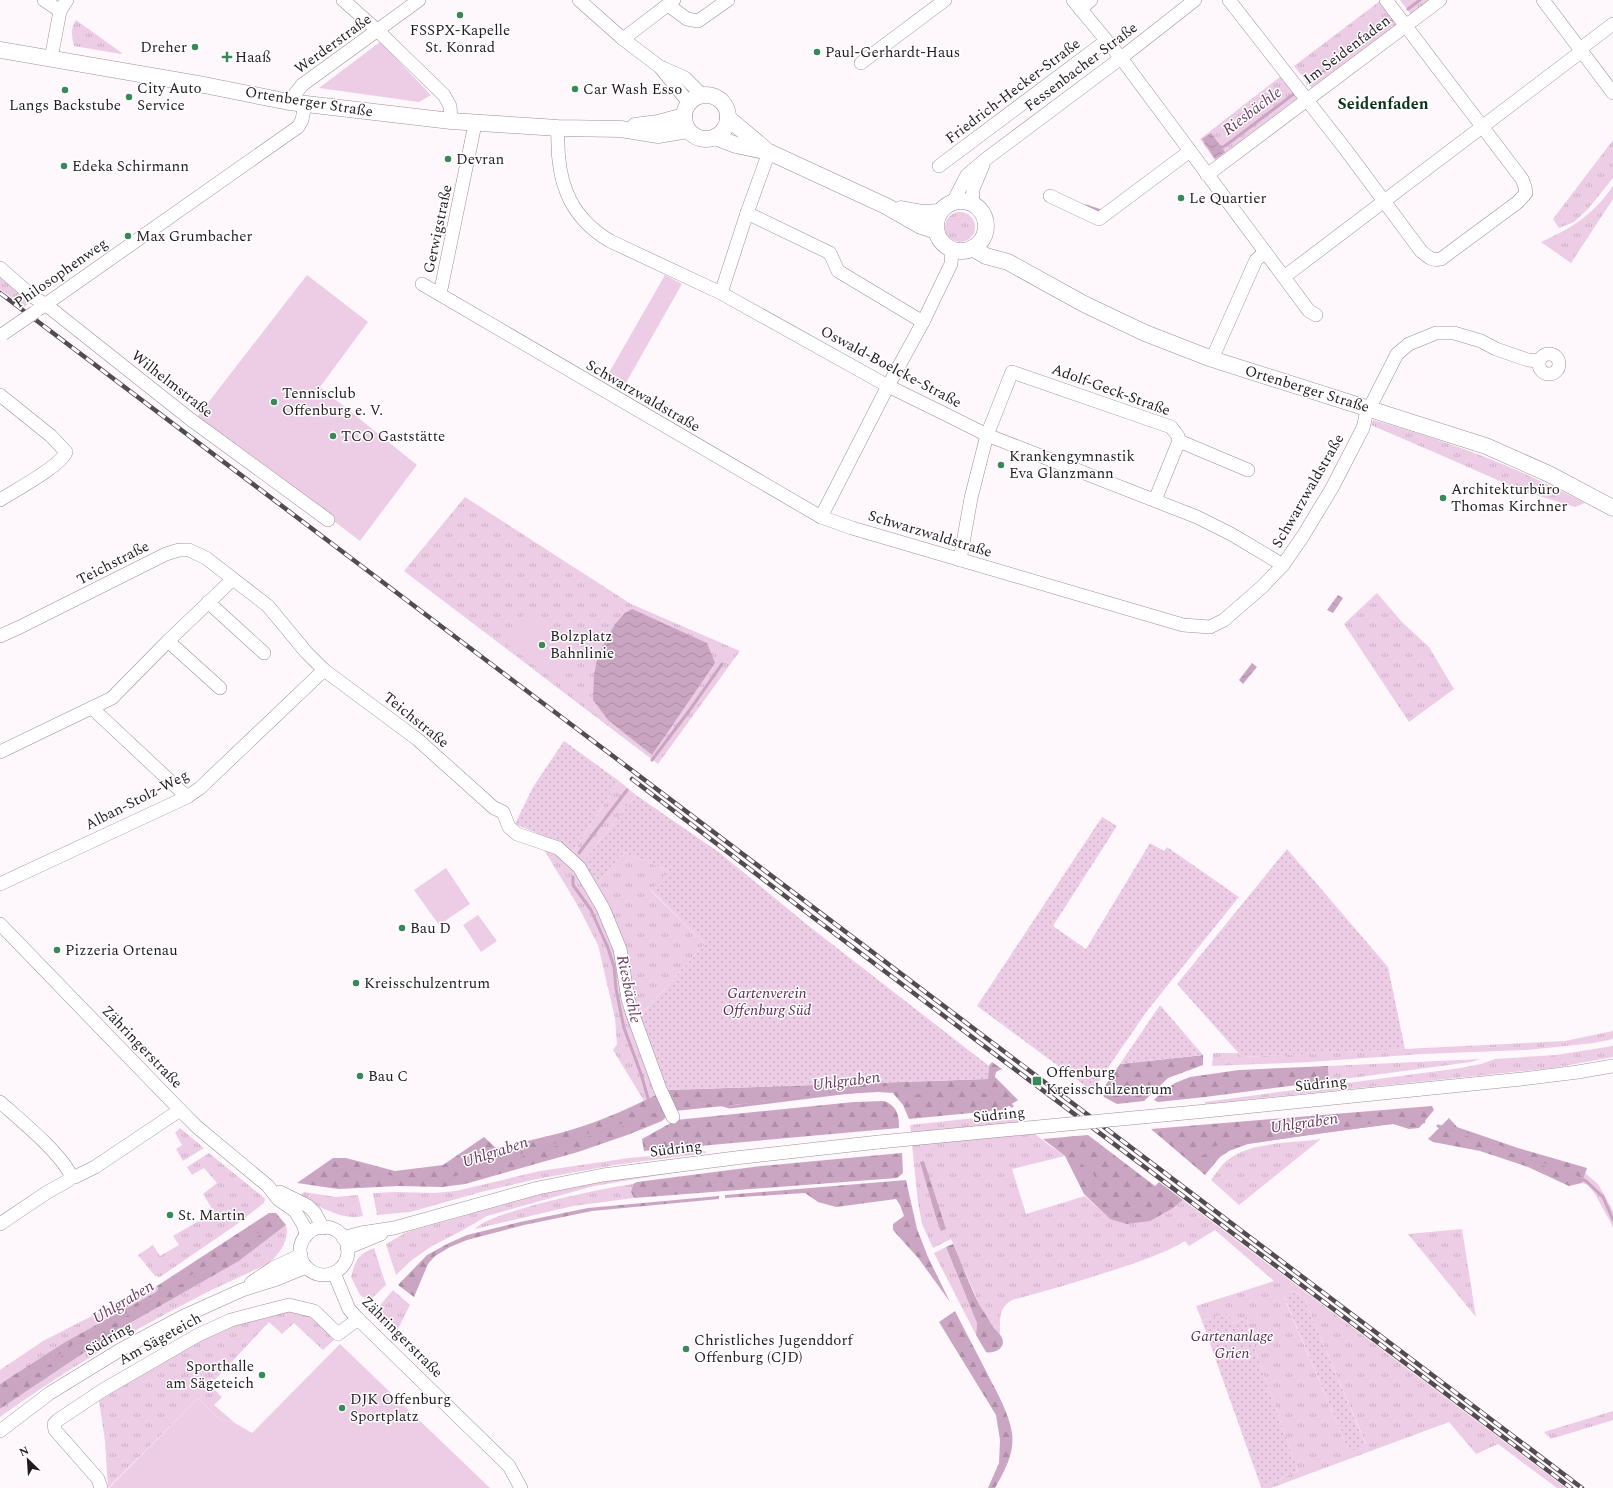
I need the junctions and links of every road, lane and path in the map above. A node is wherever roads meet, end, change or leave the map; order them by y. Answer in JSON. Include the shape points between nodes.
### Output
{"nodes":[{"id":1,"x":44,"y":0,"type":"edge"},
{"id":2,"x":66,"y":0,"type":"edge"},
{"id":3,"x":342,"y":0,"type":"edge"},
{"id":4,"x":419,"y":0,"type":"edge"},
{"id":5,"x":579,"y":0,"type":"edge"},
{"id":6,"x":728,"y":0,"type":"edge"},
{"id":7,"x":945,"y":0,"type":"edge"},
{"id":8,"x":1091,"y":0,"type":"edge"},
{"id":9,"x":1195,"y":0,"type":"edge"},
{"id":10,"x":1229,"y":0,"type":"edge"},
{"id":11,"x":1386,"y":0,"type":"edge"},
{"id":12,"x":1440,"y":0,"type":"edge"},
{"id":13,"x":1543,"y":0,"type":"edge"},
{"id":14,"x":671,"y":2,"type":"edge"},
{"id":15,"x":1077,"y":4,"type":"edge"},
{"id":16,"x":60,"y":12,"type":"junction"},
{"id":17,"x":1613,"y":24,"type":"edge"},
{"id":18,"x":1406,"y":26,"type":"junction"},
{"id":19,"x":378,"y":31,"type":"junction"},
{"id":20,"x":623,"y":39,"type":"junction"},
{"id":21,"x":1106,"y":41,"type":"junction"},
{"id":22,"x":0,"y":50,"type":"edge"},
{"id":23,"x":1581,"y":50,"type":"junction"},
{"id":24,"x":1121,"y":58,"type":"junction"},
{"id":25,"x":51,"y":59,"type":"junction"},
{"id":26,"x":861,"y":63,"type":"dead end"},
{"id":27,"x":1613,"y":93,"type":"edge"},
{"id":28,"x":1307,"y":100,"type":"junction"},
{"id":29,"x":297,"y":103,"type":"junction"},
{"id":30,"x":691,"y":111,"type":"junction"},
{"id":31,"x":728,"y":118,"type":"junction"},
{"id":32,"x":451,"y":121,"type":"junction"},
{"id":33,"x":475,"y":124,"type":"junction"},
{"id":34,"x":1482,"y":126,"type":"junction"},
{"id":35,"x":558,"y":128,"type":"junction"},
{"id":36,"x":715,"y":137,"type":"junction"},
{"id":37,"x":1190,"y":151,"type":"junction"},
{"id":38,"x":768,"y":152,"type":"junction"},
{"id":39,"x":986,"y":159,"type":"junction"},
{"id":40,"x":939,"y":166,"type":"dead end"},
{"id":41,"x":1207,"y":175,"type":"junction"},
{"id":42,"x":1050,"y":196,"type":"dead end"},
{"id":43,"x":1383,"y":201,"type":"junction"},
{"id":44,"x":952,"y":202,"type":"junction"},
{"id":45,"x":972,"y":204,"type":"junction"},
{"id":46,"x":886,"y":206,"type":"junction"},
{"id":47,"x":940,"y":212,"type":"junction"},
{"id":48,"x":747,"y":213,"type":"junction"},
{"id":49,"x":936,"y":231,"type":"junction"},
{"id":50,"x":985,"y":233,"type":"junction"},
{"id":51,"x":972,"y":248,"type":"junction"},
{"id":52,"x":952,"y":249,"type":"junction"},
{"id":53,"x":1265,"y":252,"type":"junction"},
{"id":54,"x":1006,"y":261,"type":"junction"},
{"id":55,"x":0,"y":268,"type":"edge"},
{"id":56,"x":1284,"y":277,"type":"junction"},
{"id":57,"x":422,"y":284,"type":"dead end"},
{"id":58,"x":721,"y":293,"type":"junction"},
{"id":59,"x":440,"y":294,"type":"junction"},
{"id":60,"x":40,"y":308,"type":"junction"},
{"id":61,"x":1316,"y":315,"type":"dead end"},
{"id":62,"x":923,"y":322,"type":"junction"},
{"id":63,"x":1,"y":335,"type":"edge"},
{"id":64,"x":1212,"y":360,"type":"junction"},
{"id":65,"x":1540,"y":361,"type":"dead end"},
{"id":66,"x":888,"y":386,"type":"junction"},
{"id":67,"x":0,"y":395,"type":"edge"},
{"id":68,"x":1370,"y":409,"type":"junction"},
{"id":69,"x":987,"y":435,"type":"junction"},
{"id":70,"x":1179,"y":441,"type":"junction"},
{"id":71,"x":1248,"y":470,"type":"dead end"},
{"id":72,"x":0,"y":500,"type":"edge"},
{"id":73,"x":1155,"y":500,"type":"junction"},
{"id":74,"x":1613,"y":508,"type":"edge"},
{"id":75,"x":821,"y":517,"type":"junction"},
{"id":76,"x":328,"y":520,"type":"dead end"},
{"id":77,"x":960,"y":560,"type":"junction"},
{"id":78,"x":1282,"y":565,"type":"junction"},
{"id":79,"x":233,"y":579,"type":"junction"},
{"id":80,"x":208,"y":602,"type":"junction"},
{"id":81,"x":0,"y":636,"type":"edge"},
{"id":82,"x":168,"y":641,"type":"junction"},
{"id":83,"x":264,"y":653,"type":"dead end"},
{"id":84,"x":324,"y":670,"type":"junction"},
{"id":85,"x":220,"y":688,"type":"dead end"},
{"id":86,"x":92,"y":708,"type":"junction"},
{"id":87,"x":0,"y":752,"type":"edge"},
{"id":88,"x":187,"y":797,"type":"junction"},
{"id":89,"x":0,"y":884,"type":"edge"},
{"id":90,"x":0,"y":924,"type":"edge"},
{"id":91,"x":1613,"y":1066,"type":"edge"},
{"id":92,"x":0,"y":1102,"type":"edge"},
{"id":93,"x":180,"y":1110,"type":"junction"},
{"id":94,"x":673,"y":1117,"type":"dead end"},
{"id":95,"x":72,"y":1178,"type":"junction"},
{"id":96,"x":268,"y":1186,"type":"junction"},
{"id":97,"x":0,"y":1224,"type":"edge"},
{"id":98,"x":323,"y":1228,"type":"junction"},
{"id":99,"x":306,"y":1236,"type":"junction"},
{"id":100,"x":346,"y":1243,"type":"junction"},
{"id":101,"x":303,"y":1261,"type":"junction"},
{"id":102,"x":334,"y":1273,"type":"junction"},
{"id":103,"x":358,"y":1319,"type":"junction"},
{"id":104,"x":0,"y":1431,"type":"edge"},
{"id":105,"x":101,"y":1488,"type":"edge"},
{"id":106,"x":521,"y":1488,"type":"edge"}],
"edges":[{"from":1,"to":16,"type":"street"},
{"from":2,"to":16,"type":"street"},
{"from":3,"to":19,"type":"street"},
{"from":4,"to":19,"type":"street","name":"Werderstraße"},
{"from":5,"to":20,"type":"street"},
{"from":6,"to":14,"type":"street","via":[[698,21],[687,19]]},
{"from":7,"to":26,"type":"street"},
{"from":8,"to":15,"type":"street"},
{"from":9,"to":24,"type":"street","name":"Fessenbacher Straße"},
{"from":10,"to":28,"type":"street","name":"Im Seidenfaden"},
{"from":11,"to":18,"type":"street","name":"Im Seidenfaden"},
{"from":12,"to":18,"type":"street","name":"Im Seidenfaden"},
{"from":13,"to":23,"type":"street"},
{"from":14,"to":20,"type":"street"},
{"from":15,"to":21,"type":"street"},
{"from":16,"to":25,"type":"street"},
{"from":17,"to":23,"type":"street"},
{"from":18,"to":28,"type":"street","name":"Im Seidenfaden"},
{"from":18,"to":34,"type":"street"},
{"from":19,"to":29,"type":"street","name":"Werderstraße","via":[[302,85]]},
{"from":19,"to":32,"type":"street","via":[[444,95],[452,112]]},
{"from":20,"to":30,"type":"street","via":[[660,67],[685,78]]},
{"from":21,"to":24,"type":"street"},
{"from":21,"to":40,"type":"street","name":"Friedrich-Hecker-Straße"},
{"from":22,"to":25,"type":"main road","name":"Ortenberger Straße"},
{"from":23,"to":27,"type":"street"},
{"from":23,"to":34,"type":"street"},
{"from":24,"to":37,"type":"street"},
{"from":24,"to":39,"type":"street","name":"Fessenbacher Straße"},
{"from":25,"to":29,"type":"main road","name":"Ortenberger Straße"},
{"from":28,"to":41,"type":"street","name":"Im Seidenfaden"},
{"from":28,"to":43,"type":"street"},
{"from":29,"to":32,"type":"main road","name":"Ortenberger Straße"},
{"from":29,"to":60,"type":"street","name":"Philosophenweg","via":[[302,120],[298,127]]},
{"from":30,"to":31,"type":"main road","via":[[710,96],[721,102]]},
{"from":30,"to":35,"type":"main road","name":"Ortenberger Straße","via":[[658,123],[621,129]]},
{"from":30,"to":36,"type":"main road","via":[[696,137]]},
{"from":31,"to":36,"type":"main road","via":[[724,129]]},
{"from":31,"to":38,"type":"main road"},
{"from":32,"to":33,"type":"main road","name":"Ortenberger Straße"},
{"from":33,"to":35,"type":"main road","name":"Ortenberger Straße"},
{"from":33,"to":59,"type":"street","name":"Gerwigstraße"},
{"from":34,"to":43,"type":"street"},
{"from":34,"to":43,"type":"street","via":[[1524,182],[1526,193],[1518,202],[1441,259],[1434,260],[1421,251]]},
{"from":35,"to":58,"type":"street","name":"Oswald-Boelcke-Straße","via":[[557,151],[564,188],[589,226],[610,241]]},
{"from":36,"to":38,"type":"main road"},
{"from":37,"to":41,"type":"street"},
{"from":37,"to":42,"type":"street","via":[[1099,219]]},
{"from":38,"to":46,"type":"main road"},
{"from":38,"to":48,"type":"street"},
{"from":39,"to":44,"type":"street","name":"Fessenbacher Straße","via":[[967,175]]},
{"from":39,"to":45,"type":"street","name":"Fessenbacher Straße","via":[[973,189]]},
{"from":41,"to":53,"type":"street"},
{"from":43,"to":56,"type":"street"},
{"from":44,"to":45,"type":"main road","via":[[964,201]]},
{"from":44,"to":47,"type":"main road"},
{"from":45,"to":50,"type":"main road","via":[[985,218]]},
{"from":46,"to":47,"type":"main road","via":[[923,213]]},
{"from":46,"to":49,"type":"main road","via":[[921,226]]},
{"from":47,"to":49,"type":"main road"},
{"from":48,"to":58,"type":"street"},
{"from":48,"to":62,"type":"street","via":[[830,253],[838,271]]},
{"from":49,"to":52,"type":"main road","via":[[942,242]]},
{"from":50,"to":51,"type":"main road","via":[[980,242]]},
{"from":50,"to":54,"type":"main road","name":"Ortenberger Straße"},
{"from":51,"to":52,"type":"main road","via":[[962,251]]},
{"from":51,"to":54,"type":"main road","name":"Ortenberger Straße","via":[[986,256]]},
{"from":52,"to":62,"type":"street","via":[[951,264]]},
{"from":53,"to":56,"type":"street"},
{"from":53,"to":64,"type":"street","via":[[1256,260]]},
{"from":54,"to":64,"type":"main road","name":"Ortenberger Straße","via":[[1084,304],[1145,333]]},
{"from":55,"to":60,"type":"street","name":"Wilhelmstraße","via":[[33,297]]},
{"from":56,"to":61,"type":"street","via":[[1309,311]]},
{"from":57,"to":59,"type":"street","name":"Schwarzwaldstraße"},
{"from":58,"to":66,"type":"street","name":"Oswald-Boelcke-Straße"},
{"from":59,"to":75,"type":"street","name":"Schwarzwaldstraße"},
{"from":60,"to":63,"type":"street","name":"Philosophenweg","bridge":true},
{"from":60,"to":76,"type":"street","name":"Wilhelmstraße"},
{"from":62,"to":66,"type":"street"},
{"from":64,"to":68,"type":"main road","name":"Ortenberger Straße"},
{"from":65,"to":68,"type":"street","name":"Schwarzwaldstraße","via":[[1528,360],[1454,333],[1436,333],[1409,344],[1397,354]]},
{"from":66,"to":69,"type":"street","name":"Oswald-Boelcke-Straße"},
{"from":66,"to":75,"type":"street"},
{"from":67,"to":72,"type":"street","via":[[66,452],[55,465]]},
{"from":68,"to":74,"type":"main road","name":"Ortenberger Straße","via":[[1486,446],[1549,474]]},
{"from":68,"to":78,"type":"street","name":"Schwarzwaldstraße","via":[[1332,488]]},
{"from":69,"to":70,"type":"street","name":"Adolf-Geck-Straße","via":[[1012,372],[1171,427]]},
{"from":69,"to":73,"type":"street","name":"Oswald-Boelcke-Straße"},
{"from":69,"to":77,"type":"street","via":[[971,498]]},
{"from":70,"to":71,"type":"street"},
{"from":70,"to":73,"type":"street"},
{"from":73,"to":78,"type":"street","name":"Oswald-Boelcke-Straße","via":[[1231,534]]},
{"from":75,"to":77,"type":"street","name":"Schwarzwaldstraße"},
{"from":77,"to":78,"type":"street","name":"Schwarzwaldstraße","via":[[1197,627],[1210,627],[1224,620],[1262,587]]},
{"from":79,"to":80,"type":"street"},
{"from":79,"to":81,"type":"street","name":"Teichstraße","via":[[206,558],[189,550],[179,550],[166,554]]},
{"from":79,"to":84,"type":"street","name":"Teichstraße","via":[[268,606]]},
{"from":80,"to":82,"type":"street"},
{"from":80,"to":83,"type":"street"},
{"from":82,"to":85,"type":"street"},
{"from":82,"to":86,"type":"street","via":[[112,698]]},
{"from":84,"to":88,"type":"street","name":"Alban-Stolz-Weg","via":[[200,788]]},
{"from":84,"to":94,"type":"street","name":"Teichstraße","via":[[417,739],[494,808],[503,812],[508,827],[517,834],[558,848],[579,867],[603,908],[620,949],[632,1012]]},
{"from":86,"to":87,"type":"street"},
{"from":86,"to":88,"type":"street"},
{"from":88,"to":89,"type":"street","name":"Alban-Stolz-Weg"},
{"from":90,"to":93,"type":"street","name":"Zähringerstraße"},
{"from":91,"to":100,"type":"street","name":"Südring","bridge":true,"via":[[1522,1079],[879,1142],[603,1175],[531,1189],[394,1228],[361,1233]]},
{"from":92,"to":95,"type":"street","via":[[67,1167]]},
{"from":93,"to":95,"type":"street","via":[[95,1167]]},
{"from":93,"to":96,"type":"street","name":"Zähringerstraße"},
{"from":95,"to":97,"type":"street"},
{"from":96,"to":98,"type":"street","name":"Zähringerstraße","via":[[308,1206]]},
{"from":96,"to":99,"type":"street","name":"Zähringerstraße","via":[[278,1199],[298,1215]]},
{"from":98,"to":99,"type":"street"},
{"from":98,"to":100,"type":"street","via":[[334,1230]]},
{"from":99,"to":101,"type":"street","via":[[302,1242]]},
{"from":100,"to":102,"type":"street","via":[[345,1262]]},
{"from":101,"to":102,"type":"street","via":[[317,1274]]},
{"from":101,"to":104,"type":"street","name":"Südring","via":[[273,1268],[242,1290],[182,1317],[120,1350],[50,1393]]},
{"from":102,"to":103,"type":"street","name":"Zähringerstraße","via":[[349,1309]]},
{"from":103,"to":105,"type":"street","name":"Am Sägeteich","via":[[338,1334],[314,1311],[289,1305],[231,1320],[198,1335],[103,1390],[54,1424],[55,1430],[98,1479]]},
{"from":103,"to":106,"type":"street","name":"Zähringerstraße","via":[[509,1466]]}]}
